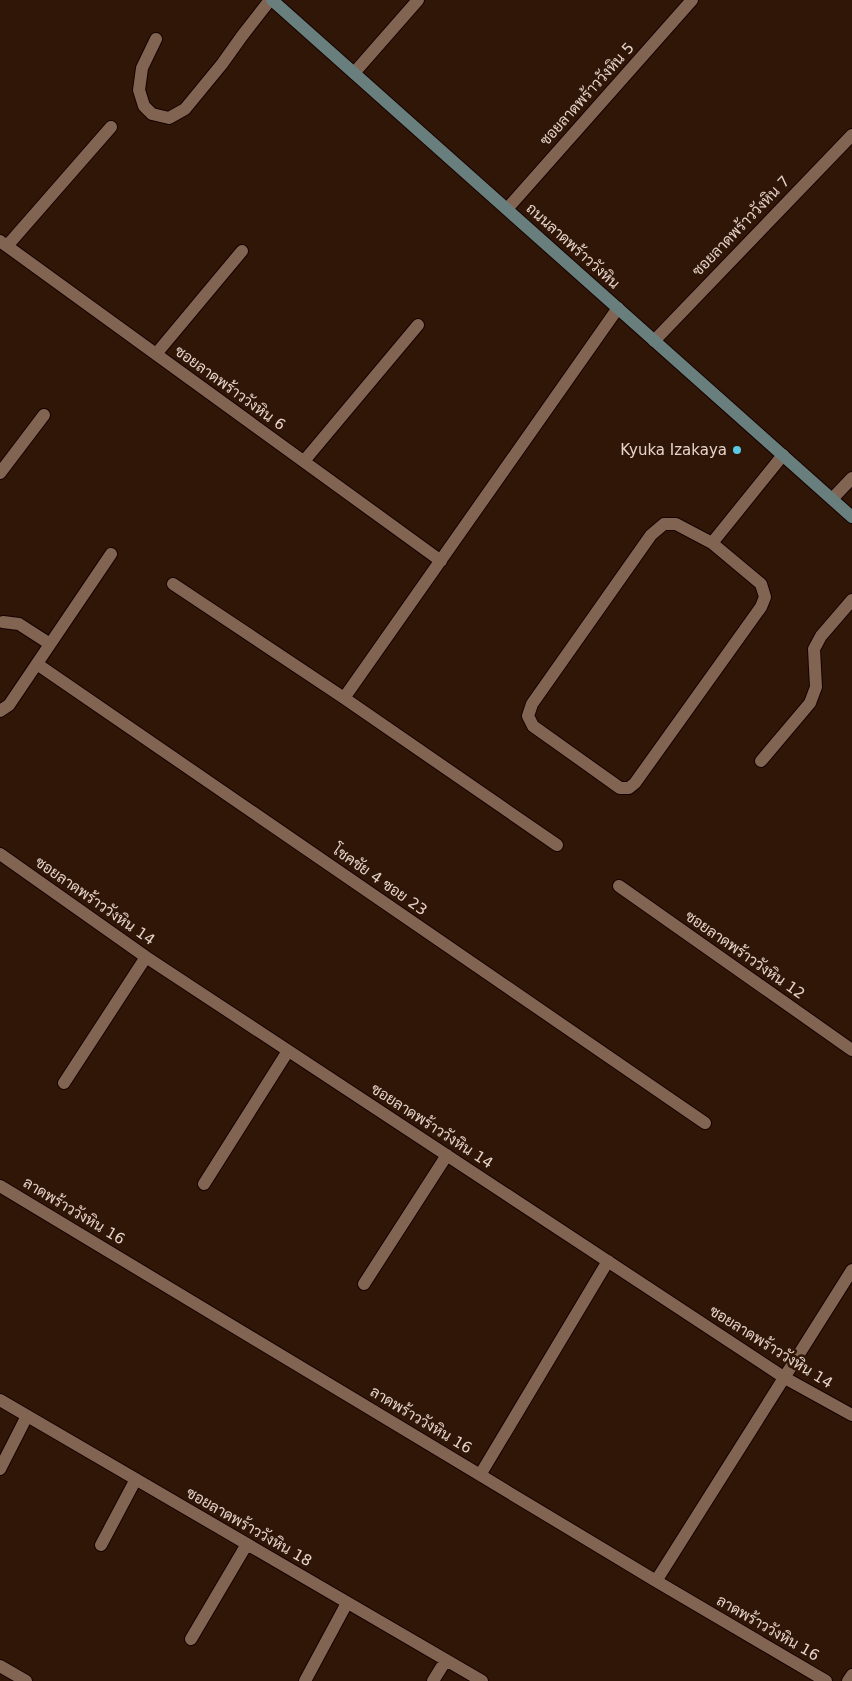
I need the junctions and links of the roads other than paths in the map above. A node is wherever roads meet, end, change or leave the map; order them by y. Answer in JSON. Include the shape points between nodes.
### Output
{"nodes":[{"id":1,"x":271,"y":0,"type":"edge"},
{"id":2,"x":418,"y":0,"type":"edge"},
{"id":3,"x":692,"y":0,"type":"edge"},
{"id":4,"x":156,"y":39,"type":"dead end"},
{"id":5,"x":354,"y":73,"type":"junction"},
{"id":6,"x":111,"y":127,"type":"dead end"},
{"id":7,"x":852,"y":135,"type":"edge"},
{"id":8,"x":506,"y":209,"type":"junction"},
{"id":9,"x":3,"y":243,"type":"edge"},
{"id":10,"x":242,"y":251,"type":"dead end"},
{"id":11,"x":618,"y":308,"type":"junction"},
{"id":12,"x":418,"y":325,"type":"dead end"},
{"id":13,"x":654,"y":341,"type":"junction"},
{"id":14,"x":156,"y":354,"type":"junction"},
{"id":15,"x":44,"y":415,"type":"dead end"},
{"id":16,"x":783,"y":456,"type":"junction"},
{"id":17,"x":304,"y":460,"type":"junction"},
{"id":18,"x":0,"y":473,"type":"edge"},
{"id":19,"x":852,"y":478,"type":"edge"},
{"id":20,"x":832,"y":499,"type":"junction"},
{"id":21,"x":852,"y":517,"type":"edge"},
{"id":22,"x":712,"y":543,"type":"junction"},
{"id":23,"x":111,"y":554,"type":"dead end"},
{"id":24,"x":441,"y":561,"type":"junction"},
{"id":25,"x":173,"y":584,"type":"dead end"},
{"id":26,"x":852,"y":600,"type":"edge"},
{"id":27,"x":3,"y":622,"type":"dead end"},
{"id":28,"x":50,"y":644,"type":"junction"},
{"id":29,"x":37,"y":664,"type":"junction"},
{"id":30,"x":344,"y":698,"type":"junction"},
{"id":31,"x":0,"y":711,"type":"edge"},
{"id":32,"x":761,"y":761,"type":"dead end"},
{"id":33,"x":557,"y":845,"type":"dead end"},
{"id":34,"x":1,"y":858,"type":"edge"},
{"id":35,"x":619,"y":886,"type":"dead end"},
{"id":36,"x":146,"y":957,"type":"junction"},
{"id":37,"x":852,"y":1050,"type":"edge"},
{"id":38,"x":288,"y":1051,"type":"junction"},
{"id":39,"x":64,"y":1083,"type":"dead end"},
{"id":40,"x":705,"y":1123,"type":"dead end"},
{"id":41,"x":447,"y":1156,"type":"junction"},
{"id":42,"x":204,"y":1184,"type":"dead end"},
{"id":43,"x":0,"y":1186,"type":"edge"},
{"id":44,"x":608,"y":1261,"type":"junction"},
{"id":45,"x":852,"y":1270,"type":"edge"},
{"id":46,"x":364,"y":1284,"type":"dead end"},
{"id":47,"x":785,"y":1378,"type":"junction"},
{"id":48,"x":0,"y":1400,"type":"edge"},
{"id":49,"x":852,"y":1415,"type":"edge"},
{"id":50,"x":27,"y":1416,"type":"junction"},
{"id":51,"x":0,"y":1469,"type":"edge"},
{"id":52,"x":480,"y":1475,"type":"junction"},
{"id":53,"x":136,"y":1479,"type":"junction"},
{"id":54,"x":247,"y":1544,"type":"junction"},
{"id":55,"x":101,"y":1545,"type":"dead end"},
{"id":56,"x":656,"y":1581,"type":"junction"},
{"id":57,"x":347,"y":1603,"type":"junction"},
{"id":58,"x":191,"y":1639,"type":"dead end"},
{"id":59,"x":446,"y":1660,"type":"junction"},
{"id":60,"x":0,"y":1666,"type":"edge"},
{"id":61,"x":852,"y":1675,"type":"edge"},
{"id":62,"x":26,"y":1681,"type":"edge"},
{"id":63,"x":305,"y":1681,"type":"edge"},
{"id":64,"x":433,"y":1681,"type":"edge"},
{"id":65,"x":482,"y":1681,"type":"edge"},
{"id":66,"x":826,"y":1681,"type":"edge"},
{"id":67,"x":848,"y":1681,"type":"edge"}],
"edges":[{"from":1,"to":4,"type":"street","via":[[185,109],[168,118],[152,114],[144,106],[139,90],[142,68]]},
{"from":1,"to":5,"type":"main road","name":"ถนนลาดพร้าววังหิน"},
{"from":2,"to":5,"type":"street"},
{"from":3,"to":8,"type":"street","name":"ซอยลาดพร้าววังหิน 5"},
{"from":5,"to":8,"type":"main road","name":"ถนนลาดพร้าววังหิน"},
{"from":6,"to":9,"type":"street"},
{"from":7,"to":13,"type":"street","name":"ซอยลาดพร้าววังหิน 7"},
{"from":8,"to":11,"type":"main road","name":"ถนนลาดพร้าววังหิน"},
{"from":9,"to":14,"type":"street","name":"ซอยลาดพร้าววังหิน 6"},
{"from":10,"to":14,"type":"street"},
{"from":11,"to":13,"type":"main road","name":"ถนนลาดพร้าววังหิน"},
{"from":11,"to":24,"type":"street"},
{"from":12,"to":17,"type":"street"},
{"from":13,"to":16,"type":"main road","name":"ถนนลาดพร้าววังหิน"},
{"from":14,"to":17,"type":"street","name":"ซอยลาดพร้าววังหิน 6"},
{"from":15,"to":18,"type":"street"},
{"from":16,"to":20,"type":"main road","name":"ถนนลาดพร้าววังหิน"},
{"from":16,"to":22,"type":"street"},
{"from":17,"to":24,"type":"street","name":"ซอยลาดพร้าววังหิน 6"},
{"from":19,"to":20,"type":"street"},
{"from":20,"to":21,"type":"main road","name":"ถนนลาดพร้าววังหิน"},
{"from":22,"to":22,"type":"street","via":[[676,524],[664,524],[651,535],[532,704],[528,716],[533,726],[620,788],[629,788],[635,783],[765,597],[761,584]]},
{"from":23,"to":28,"type":"street"},
{"from":24,"to":30,"type":"street"},
{"from":25,"to":30,"type":"street"},
{"from":26,"to":32,"type":"street","via":[[814,649],[816,687],[810,704]]},
{"from":27,"to":28,"type":"street","via":[[19,624]]},
{"from":28,"to":29,"type":"street"},
{"from":29,"to":31,"type":"street","via":[[9,705]]},
{"from":29,"to":40,"type":"street","name":"โชคชัย 4 ซอย 23"},
{"from":30,"to":33,"type":"street"},
{"from":34,"to":36,"type":"street","name":"ซอยลาดพร้าววังหิน 14"},
{"from":35,"to":37,"type":"street","name":"ซอยลาดพร้าววังหิน 12"},
{"from":36,"to":38,"type":"street","name":"ซอยลาดพร้าววังหิน 14"},
{"from":36,"to":39,"type":"street"},
{"from":38,"to":41,"type":"street","name":"ซอยลาดพร้าววังหิน 14"},
{"from":38,"to":42,"type":"street"},
{"from":41,"to":44,"type":"street","name":"ซอยลาดพร้าววังหิน 14"},
{"from":41,"to":46,"type":"street"},
{"from":43,"to":52,"type":"street","name":"ลาดพร้าววังหิน 16"},
{"from":44,"to":47,"type":"street","name":"ซอยลาดพร้าววังหิน 14"},
{"from":44,"to":52,"type":"street"},
{"from":45,"to":47,"type":"street"},
{"from":47,"to":49,"type":"street","name":"ซอยลาดพร้าววังหิน 14"},
{"from":47,"to":56,"type":"street"},
{"from":48,"to":50,"type":"street","name":"ซอยลาดพร้าววังหิน 18"},
{"from":50,"to":51,"type":"street"},
{"from":50,"to":53,"type":"street","name":"ซอยลาดพร้าววังหิน 18"},
{"from":52,"to":56,"type":"street","name":"ลาดพร้าววังหิน 16"},
{"from":53,"to":54,"type":"street","name":"ซอยลาดพร้าววังหิน 18"},
{"from":53,"to":55,"type":"street"},
{"from":54,"to":57,"type":"street","name":"ซอยลาดพร้าววังหิน 18"},
{"from":54,"to":58,"type":"street"},
{"from":56,"to":66,"type":"street","name":"ลาดพร้าววังหิน 16"},
{"from":57,"to":59,"type":"street","name":"ซอยลาดพร้าววังหิน 18"},
{"from":57,"to":63,"type":"street"},
{"from":59,"to":64,"type":"street"},
{"from":59,"to":65,"type":"street","name":"ซอยลาดพร้าววังหิน 18"},
{"from":60,"to":62,"type":"street"},
{"from":61,"to":67,"type":"street"}]}
